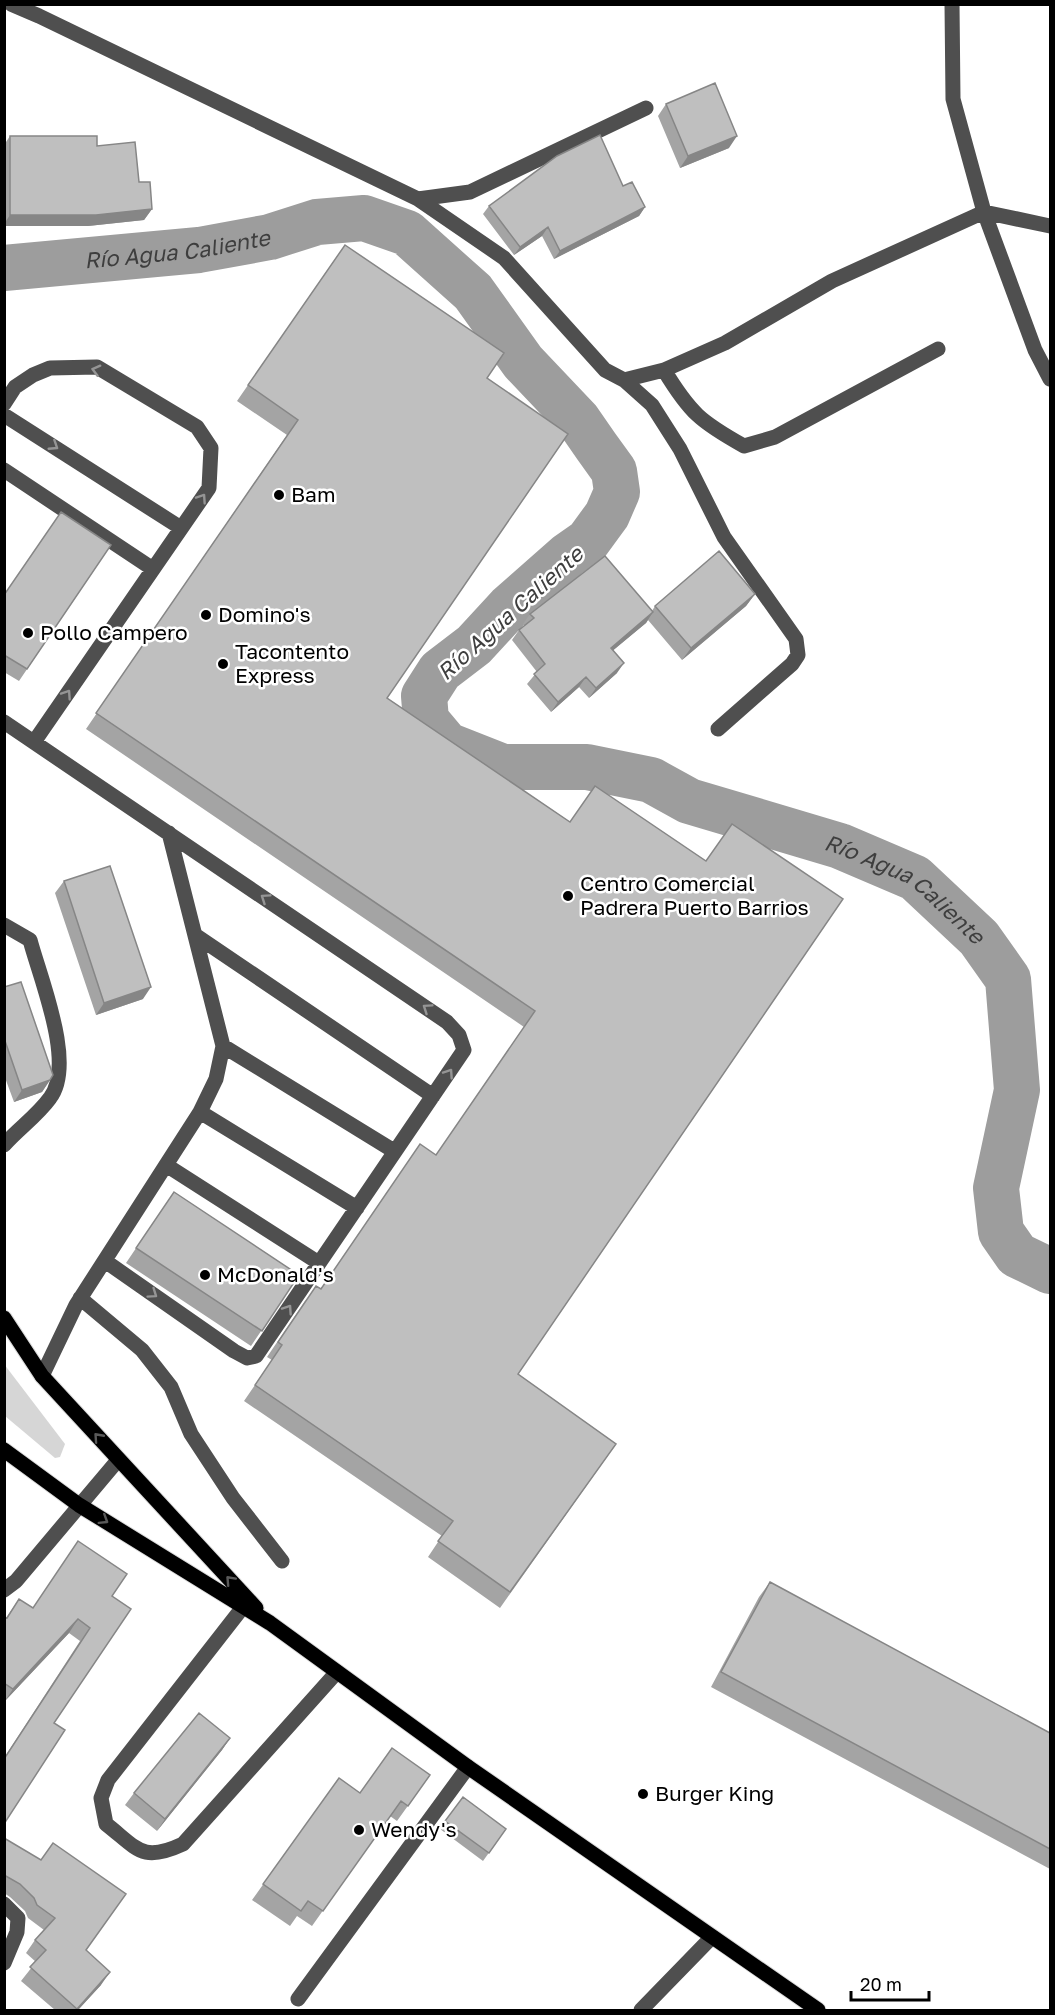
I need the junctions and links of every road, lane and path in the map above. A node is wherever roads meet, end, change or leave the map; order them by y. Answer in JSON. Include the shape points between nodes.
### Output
{"nodes":[{"id":1,"x":11,"y":4,"type":"edge"},
{"id":2,"x":952,"y":4,"type":"edge"},
{"id":3,"x":646,"y":108,"type":"dead end"},
{"id":4,"x":418,"y":199,"type":"junction"},
{"id":5,"x":984,"y":212,"type":"junction"},
{"id":6,"x":1050,"y":226,"type":"edge"},
{"id":7,"x":938,"y":349,"type":"dead end"},
{"id":8,"x":664,"y":370,"type":"junction"},
{"id":9,"x":1050,"y":379,"type":"edge"},
{"id":10,"x":624,"y":380,"type":"junction"},
{"id":11,"x":4,"y":404,"type":"edge"},
{"id":12,"x":4,"y":415,"type":"edge"},
{"id":13,"x":4,"y":470,"type":"edge"},
{"id":14,"x":181,"y":528,"type":"junction"},
{"id":15,"x":153,"y":569,"type":"junction"},
{"id":16,"x":4,"y":722,"type":"edge"},
{"id":17,"x":718,"y":729,"type":"dead end"},
{"id":18,"x":34,"y":742,"type":"junction"},
{"id":19,"x":169,"y":833,"type":"junction"},
{"id":20,"x":4,"y":924,"type":"edge"},
{"id":21,"x":195,"y":935,"type":"junction"},
{"id":22,"x":223,"y":1046,"type":"junction"},
{"id":23,"x":433,"y":1096,"type":"junction"},
{"id":24,"x":200,"y":1112,"type":"junction"},
{"id":25,"x":4,"y":1146,"type":"edge"},
{"id":26,"x":394,"y":1151,"type":"junction"},
{"id":27,"x":166,"y":1165,"type":"junction"},
{"id":28,"x":357,"y":1208,"type":"junction"},
{"id":29,"x":105,"y":1261,"type":"junction"},
{"id":30,"x":319,"y":1263,"type":"junction"},
{"id":31,"x":80,"y":1298,"type":"junction"},
{"id":32,"x":4,"y":1318,"type":"edge"},
{"id":33,"x":42,"y":1376,"type":"junction"},
{"id":34,"x":4,"y":1450,"type":"edge"},
{"id":35,"x":118,"y":1460,"type":"junction"},
{"id":36,"x":79,"y":1505,"type":"junction"},
{"id":37,"x":282,"y":1562,"type":"dead end"},
{"id":38,"x":4,"y":1590,"type":"edge"},
{"id":39,"x":243,"y":1606,"type":"junction"},
{"id":40,"x":270,"y":1623,"type":"junction"},
{"id":41,"x":337,"y":1672,"type":"junction"},
{"id":42,"x":468,"y":1767,"type":"junction"},
{"id":43,"x":4,"y":1904,"type":"edge"},
{"id":44,"x":712,"y":1936,"type":"junction"},
{"id":45,"x":4,"y":1963,"type":"edge"},
{"id":46,"x":298,"y":1999,"type":"dead end"},
{"id":47,"x":641,"y":2010,"type":"edge"},
{"id":48,"x":818,"y":2010,"type":"edge"}],
"edges":[{"from":1,"to":4,"type":"street"},
{"from":2,"to":5,"type":"street","via":[[953,99]]},
{"from":3,"to":4,"type":"street","via":[[470,192]]},
{"from":4,"to":10,"type":"street","via":[[504,258],[605,370]]},
{"from":5,"to":6,"type":"street"},
{"from":5,"to":8,"type":"street","via":[[832,281],[725,343]]},
{"from":5,"to":9,"type":"street","via":[[1035,350]]},
{"from":7,"to":8,"type":"street","via":[[775,436],[744,446],[710,427],[684,403]]},
{"from":8,"to":10,"type":"street"},
{"from":10,"to":17,"type":"street","via":[[657,414],[680,448],[724,537],[796,639],[798,656],[792,664]]},
{"from":14,"to":11,"type":"street","one_way":true,"via":[[209,488],[212,448],[197,427],[98,367],[50,368],[15,387]]},
{"from":12,"to":14,"type":"street","one_way":true},
{"from":13,"to":15,"type":"street"},
{"from":14,"to":15,"type":"street"},
{"from":18,"to":15,"type":"street","one_way":true},
{"from":16,"to":18,"type":"street"},
{"from":18,"to":19,"type":"street"},
{"from":19,"to":21,"type":"street"},
{"from":23,"to":19,"type":"street","one_way":true,"via":[[464,1050],[459,1035],[447,1022]]},
{"from":20,"to":25,"type":"street","via":[[30,940],[60,1050],[58,1080],[51,1097]]},
{"from":21,"to":22,"type":"street"},
{"from":21,"to":23,"type":"street"},
{"from":22,"to":24,"type":"street","via":[[216,1079]]},
{"from":22,"to":26,"type":"street"},
{"from":23,"to":26,"type":"street"},
{"from":24,"to":27,"type":"street"},
{"from":24,"to":28,"type":"street"},
{"from":26,"to":28,"type":"street"},
{"from":27,"to":29,"type":"street"},
{"from":27,"to":30,"type":"street"},
{"from":28,"to":30,"type":"street"},
{"from":29,"to":30,"type":"street","one_way":true,"via":[[247,1358],[256,1356]]},
{"from":29,"to":31,"type":"street"},
{"from":31,"to":33,"type":"street"},
{"from":31,"to":37,"type":"street","via":[[142,1350],[171,1387],[191,1434]]},
{"from":32,"to":33,"type":"main road"},
{"from":35,"to":33,"type":"main road","one_way":true},
{"from":34,"to":36,"type":"main road"},
{"from":35,"to":36,"type":"street"},
{"from":40,"to":35,"type":"main road","one_way":true},
{"from":36,"to":38,"type":"street","via":[[16,1581]]},
{"from":36,"to":39,"type":"main road","one_way":true},
{"from":39,"to":40,"type":"main road"},
{"from":39,"to":41,"type":"street","via":[[108,1780],[101,1798],[106,1824],[143,1853],[162,1853],[183,1844]]},
{"from":40,"to":41,"type":"main road"},
{"from":41,"to":42,"type":"main road"},
{"from":42,"to":44,"type":"main road"},
{"from":42,"to":46,"type":"street"},
{"from":43,"to":45,"type":"street","via":[[18,1918],[17,1932]]},
{"from":44,"to":47,"type":"street"},
{"from":44,"to":48,"type":"main road"}]}
